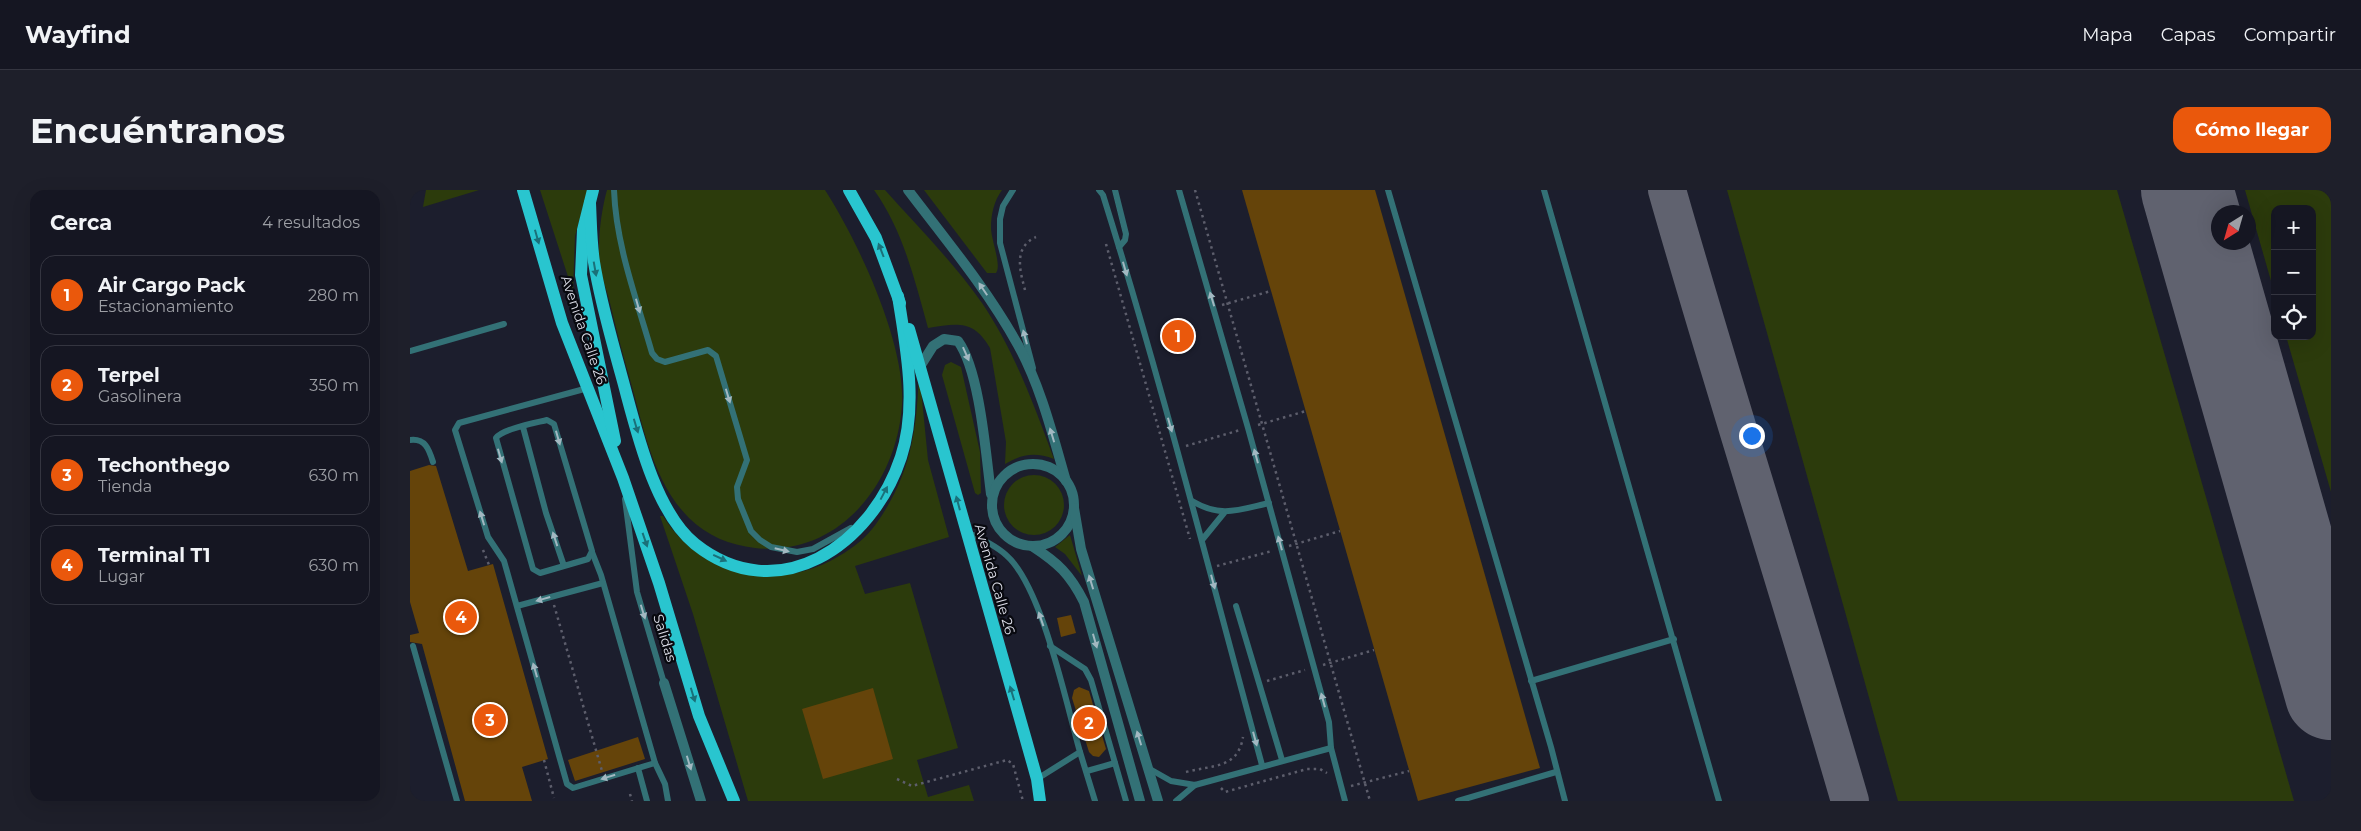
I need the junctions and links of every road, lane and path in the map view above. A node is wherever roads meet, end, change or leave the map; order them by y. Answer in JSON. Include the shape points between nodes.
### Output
{"nodes":[{"id":1,"x":522,"y":190,"type":"edge"},
{"id":2,"x":593,"y":190,"type":"edge"},
{"id":3,"x":614,"y":190,"type":"edge"},
{"id":4,"x":849,"y":190,"type":"edge"},
{"id":5,"x":908,"y":190,"type":"edge"},
{"id":6,"x":1013,"y":190,"type":"edge"},
{"id":7,"x":1099,"y":190,"type":"edge"},
{"id":8,"x":1115,"y":190,"type":"edge"},
{"id":9,"x":1179,"y":190,"type":"edge"},
{"id":10,"x":1195,"y":190,"type":"edge"},
{"id":11,"x":1388,"y":190,"type":"edge"},
{"id":12,"x":1544,"y":190,"type":"edge"},
{"id":13,"x":590,"y":203,"type":"junction"},
{"id":14,"x":1104,"y":235,"type":"dead end"},
{"id":15,"x":1036,"y":236,"type":"dead end"},
{"id":16,"x":1119,"y":247,"type":"junction"},
{"id":17,"x":1025,"y":290,"type":"dead end"},
{"id":18,"x":1271,"y":291,"type":"dead end"},
{"id":19,"x":898,"y":296,"type":"junction"},
{"id":20,"x":1228,"y":303,"type":"junction"},
{"id":21,"x":1214,"y":307,"type":"junction"},
{"id":22,"x":504,"y":324,"type":"dead end"},
{"id":23,"x":410,"y":351,"type":"edge"},
{"id":24,"x":921,"y":365,"type":"junction"},
{"id":25,"x":588,"y":388,"type":"junction"},
{"id":26,"x":1042,"y":401,"type":"junction"},
{"id":27,"x":1306,"y":411,"type":"dead end"},
{"id":28,"x":1263,"y":424,"type":"junction"},
{"id":29,"x":522,"y":427,"type":"junction"},
{"id":30,"x":1248,"y":428,"type":"junction"},
{"id":31,"x":410,"y":440,"type":"edge"},
{"id":32,"x":1177,"y":449,"type":"junction"},
{"id":33,"x":1165,"y":452,"type":"junction"},
{"id":34,"x":433,"y":462,"type":"dead end"},
{"id":35,"x":623,"y":478,"type":"junction"},
{"id":36,"x":1066,"y":481,"type":"junction"},
{"id":37,"x":992,"y":498,"type":"junction"},
{"id":38,"x":1192,"y":501,"type":"junction"},
{"id":39,"x":1269,"y":503,"type":"junction"},
{"id":40,"x":1074,"y":508,"type":"junction"},
{"id":41,"x":1224,"y":513,"type":"junction"},
{"id":42,"x":869,"y":517,"type":"junction"},
{"id":43,"x":965,"y":531,"type":"junction"},
{"id":44,"x":1340,"y":532,"type":"dead end"},
{"id":45,"x":1202,"y":540,"type":"junction"},
{"id":46,"x":1191,"y":544,"type":"dead end"},
{"id":47,"x":1297,"y":544,"type":"junction"},
{"id":48,"x":1032,"y":546,"type":"junction"},
{"id":49,"x":1281,"y":548,"type":"junction"},
{"id":50,"x":483,"y":550,"type":"dead end"},
{"id":51,"x":592,"y":551,"type":"junction"},
{"id":52,"x":489,"y":565,"type":"dead end"},
{"id":53,"x":564,"y":566,"type":"junction"},
{"id":54,"x":1209,"y":568,"type":"junction"},
{"id":55,"x":603,"y":583,"type":"junction"},
{"id":56,"x":551,"y":597,"type":"junction"},
{"id":57,"x":517,"y":606,"type":"junction"},
{"id":58,"x":1236,"y":606,"type":"dead end"},
{"id":59,"x":1674,"y":639,"type":"junction"},
{"id":60,"x":413,"y":646,"type":"dead end"},
{"id":61,"x":1050,"y":646,"type":"junction"},
{"id":62,"x":1531,"y":681,"type":"junction"},
{"id":63,"x":664,"y":683,"type":"joint"},
{"id":64,"x":1244,"y":734,"type":"dead end"},
{"id":65,"x":1330,"y":748,"type":"junction"},
{"id":66,"x":1080,"y":752,"type":"junction"},
{"id":67,"x":544,"y":760,"type":"dead end"},
{"id":68,"x":1282,"y":760,"type":"junction"},
{"id":69,"x":655,"y":763,"type":"junction"},
{"id":70,"x":1115,"y":764,"type":"junction"},
{"id":71,"x":1215,"y":765,"type":"junction"},
{"id":72,"x":1262,"y":765,"type":"junction"},
{"id":73,"x":638,"y":768,"type":"junction"},
{"id":74,"x":1148,"y":768,"type":"junction"},
{"id":75,"x":1087,"y":771,"type":"junction"},
{"id":76,"x":1409,"y":771,"type":"dead end"},
{"id":77,"x":609,"y":772,"type":"dead end"},
{"id":78,"x":1186,"y":772,"type":"dead end"},
{"id":79,"x":1556,"y":772,"type":"junction"},
{"id":80,"x":1037,"y":778,"type":"junction"},
{"id":81,"x":1218,"y":778,"type":"junction"},
{"id":82,"x":897,"y":779,"type":"dead end"},
{"id":83,"x":1365,"y":783,"type":"junction"},
{"id":84,"x":1198,"y":784,"type":"junction"},
{"id":85,"x":1342,"y":789,"type":"junction"},
{"id":86,"x":630,"y":794,"type":"dead end"},
{"id":87,"x":554,"y":798,"type":"dead end"},
{"id":88,"x":457,"y":801,"type":"edge"},
{"id":89,"x":632,"y":801,"type":"edge"},
{"id":90,"x":647,"y":801,"type":"edge"},
{"id":91,"x":668,"y":801,"type":"edge"},
{"id":92,"x":701,"y":801,"type":"edge"},
{"id":93,"x":734,"y":801,"type":"edge"},
{"id":94,"x":1023,"y":801,"type":"edge"},
{"id":95,"x":1042,"y":801,"type":"edge"},
{"id":96,"x":1095,"y":801,"type":"edge"},
{"id":97,"x":1126,"y":801,"type":"edge"},
{"id":98,"x":1140,"y":801,"type":"edge"},
{"id":99,"x":1158,"y":801,"type":"edge"},
{"id":100,"x":1176,"y":801,"type":"edge"},
{"id":101,"x":1345,"y":801,"type":"edge"},
{"id":102,"x":1370,"y":801,"type":"edge"},
{"id":103,"x":1458,"y":801,"type":"edge"},
{"id":104,"x":1565,"y":801,"type":"edge"},
{"id":105,"x":1719,"y":801,"type":"edge"}],
"edges":[{"from":1,"to":25,"type":"main road","name":"Avenida Calle 26","one_way":true,"via":[[562,323]]},
{"from":2,"to":13,"type":"main road","name":"Avenida Calle 26"},
{"from":3,"to":42,"type":"lane","one_way":true,"via":[[623,253],[652,353],[665,362],[708,350],[716,356],[748,460],[736,488],[751,531],[771,547],[797,552],[813,549]]},
{"from":19,"to":4,"type":"main road","name":"Avenida Calle 26","one_way":true,"via":[[876,238]]},
{"from":26,"to":5,"type":"street","one_way":true,"via":[[1019,347],[996,308]]},
{"from":26,"to":6,"type":"lane","one_way":true,"via":[[1000,243],[1002,213]]},
{"from":7,"to":16,"type":"lane"},
{"from":8,"to":16,"type":"lane","via":[[1126,234]]},
{"from":21,"to":9,"type":"lane","one_way":true},
{"from":10,"to":20,"type":"path"},
{"from":11,"to":62,"type":"lane"},
{"from":12,"to":59,"type":"lane"},
{"from":13,"to":35,"type":"main road","name":"Avenida Calle 26","via":[[582,243],[582,282]]},
{"from":13,"to":42,"type":"main road","one_way":true,"via":[[594,263],[617,360],[652,479],[678,526],[694,543],[739,567],[786,570],[822,558],[838,548]]},
{"from":14,"to":33,"type":"path"},
{"from":15,"to":17,"type":"path","via":[[1025,246],[1019,258]]},
{"from":16,"to":32,"type":"lane","one_way":true},
{"from":18,"to":20,"type":"path"},
{"from":19,"to":24,"type":"main road","name":"Avenida Calle 26"},
{"from":42,"to":19,"type":"main road","one_way":true,"via":[[901,457],[906,428],[909,368]]},
{"from":20,"to":21,"type":"path"},
{"from":20,"to":28,"type":"path"},
{"from":21,"to":30,"type":"lane"},
{"from":22,"to":23,"type":"lane"},
{"from":24,"to":37,"type":"street","one_way":true,"via":[[933,346],[944,338],[958,341],[968,356]]},
{"from":43,"to":24,"type":"main road","name":"Avenida Calle 26","one_way":true},
{"from":25,"to":35,"type":"main road","name":"Avenida Calle 26"},
{"from":57,"to":25,"type":"lane","one_way":true,"via":[[504,561],[488,536],[456,426]]},
{"from":36,"to":26,"type":"street","one_way":true},
{"from":27,"to":28,"type":"path"},
{"from":28,"to":30,"type":"path"},
{"from":28,"to":47,"type":"path"},
{"from":29,"to":51,"type":"lane","one_way":true,"via":[[547,420],[554,424]]},
{"from":53,"to":29,"type":"lane","one_way":true},
{"from":29,"to":53,"type":"lane","one_way":true,"via":[[500,434],[496,441],[533,569],[540,573]]},
{"from":30,"to":32,"type":"path"},
{"from":39,"to":30,"type":"lane","one_way":true},
{"from":31,"to":34,"type":"lane","via":[[424,442]]},
{"from":32,"to":33,"type":"path"},
{"from":32,"to":38,"type":"lane"},
{"from":33,"to":46,"type":"path"},
{"from":35,"to":63,"type":"lane","name":"Salidas","one_way":true,"via":[[637,592]]},
{"from":35,"to":93,"type":"main road","name":"Avenida Calle 26","one_way":true,"via":[[660,583],[699,716]]},
{"from":36,"to":37,"type":"street","via":[[1057,471],[1044,465],[1023,465],[1005,474],[996,485]]},
{"from":36,"to":40,"type":"street"},
{"from":37,"to":48,"type":"street","via":[[997,526],[1018,544]]},
{"from":38,"to":41,"type":"lane","via":[[1203,508]]},
{"from":38,"to":45,"type":"lane"},
{"from":39,"to":41,"type":"lane"},
{"from":49,"to":39,"type":"lane","one_way":true},
{"from":40,"to":48,"type":"street","via":[[1068,525],[1056,539]]},
{"from":74,"to":40,"type":"street","one_way":true,"via":[[1081,549]]},
{"from":41,"to":45,"type":"lane"},
{"from":61,"to":43,"type":"lane","one_way":true,"via":[[1026,579],[1007,555]]},
{"from":80,"to":43,"type":"main road","name":"Avenida Calle 26","one_way":true},
{"from":44,"to":47,"type":"path"},
{"from":45,"to":54,"type":"lane"},
{"from":47,"to":49,"type":"path"},
{"from":47,"to":83,"type":"path"},
{"from":48,"to":98,"type":"street","one_way":true,"via":[[1060,565],[1084,602]]},
{"from":49,"to":54,"type":"path"},
{"from":65,"to":49,"type":"lane","one_way":true,"via":[[1329,722]]},
{"from":50,"to":52,"type":"path"},
{"from":51,"to":53,"type":"lane","via":[[588,559]]},
{"from":51,"to":55,"type":"lane"},
{"from":54,"to":72,"type":"lane","one_way":true},
{"from":55,"to":56,"type":"lane"},
{"from":55,"to":69,"type":"lane"},
{"from":56,"to":57,"type":"lane","one_way":true},
{"from":56,"to":77,"type":"path","via":[[603,774]]},
{"from":73,"to":57,"type":"lane","one_way":true,"via":[[573,788],[567,784]]},
{"from":58,"to":68,"type":"lane"},
{"from":59,"to":62,"type":"lane"},
{"from":59,"to":105,"type":"lane"},
{"from":60,"to":88,"type":"lane"},
{"from":61,"to":66,"type":"lane"},
{"from":61,"to":70,"type":"lane","via":[[1085,669]]},
{"from":62,"to":79,"type":"lane"},
{"from":63,"to":92,"type":"street","name":"Salidas","one_way":true},
{"from":64,"to":71,"type":"path","via":[[1235,758]]},
{"from":65,"to":68,"type":"lane"},
{"from":65,"to":85,"type":"lane"},
{"from":66,"to":75,"type":"lane"},
{"from":66,"to":80,"type":"lane"},
{"from":67,"to":87,"type":"path"},
{"from":68,"to":72,"type":"lane"},
{"from":69,"to":73,"type":"lane"},
{"from":69,"to":91,"type":"lane","via":[[665,784]]},
{"from":70,"to":75,"type":"lane"},
{"from":70,"to":97,"type":"lane"},
{"from":71,"to":78,"type":"path"},
{"from":71,"to":81,"type":"path"},
{"from":72,"to":81,"type":"lane"},
{"from":73,"to":90,"type":"lane"},
{"from":74,"to":84,"type":"lane","via":[[1172,781]]},
{"from":74,"to":99,"type":"street"},
{"from":75,"to":96,"type":"lane"},
{"from":76,"to":83,"type":"path"},
{"from":79,"to":103,"type":"lane"},
{"from":79,"to":104,"type":"lane"},
{"from":80,"to":95,"type":"main road","name":"Avenida Calle 26"},
{"from":81,"to":84,"type":"lane"},
{"from":81,"to":85,"type":"path","via":[[1225,792],[1314,768],[1333,777]]},
{"from":82,"to":94,"type":"path","via":[[912,786],[1007,760],[1013,764]]},
{"from":83,"to":85,"type":"path"},
{"from":83,"to":102,"type":"path"},
{"from":84,"to":100,"type":"lane"},
{"from":85,"to":101,"type":"lane"},
{"from":86,"to":89,"type":"path"}]}
